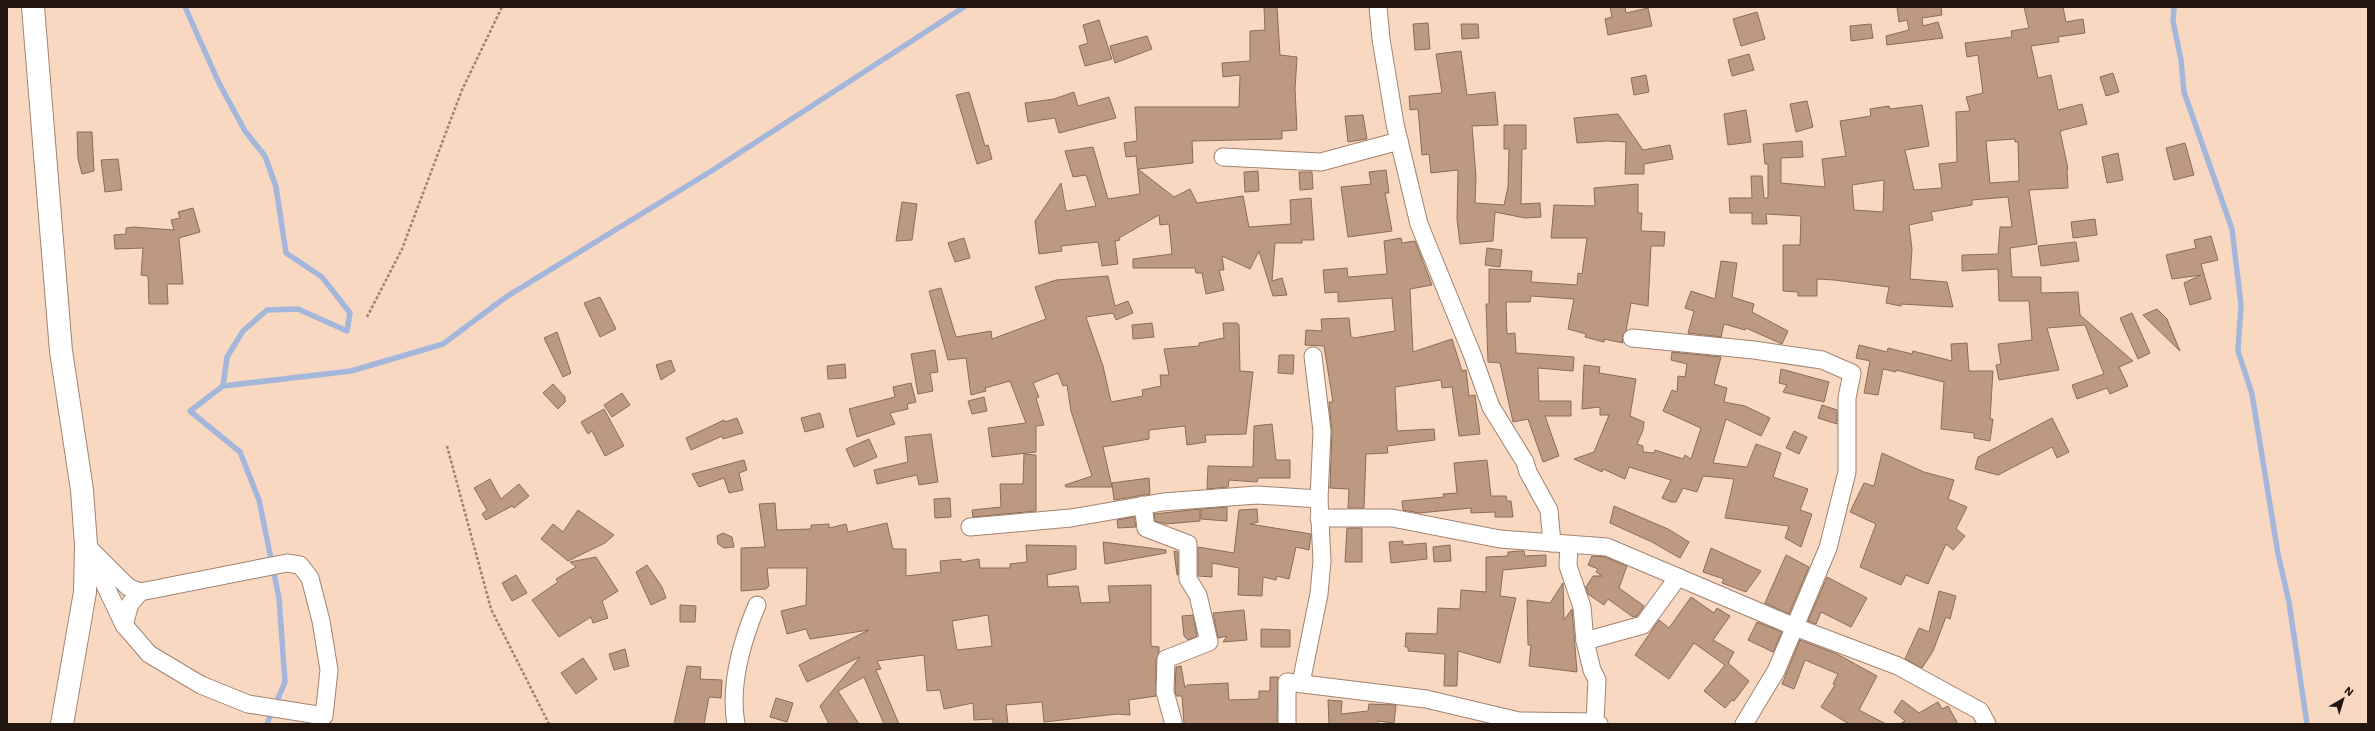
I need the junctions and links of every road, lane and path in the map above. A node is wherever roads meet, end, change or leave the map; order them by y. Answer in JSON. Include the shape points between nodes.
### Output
{"nodes":[{"id":1,"x":33,"y":7,"type":"edge"},
{"id":2,"x":502,"y":7,"type":"edge"},
{"id":3,"x":1378,"y":7,"type":"edge"},
{"id":4,"x":1399,"y":141,"type":"junction"},
{"id":5,"x":1223,"y":157,"type":"dead end"},
{"id":6,"x":367,"y":317,"type":"dead end"},
{"id":7,"x":1632,"y":338,"type":"dead end"},
{"id":8,"x":1313,"y":356,"type":"dead end"},
{"id":9,"x":447,"y":446,"type":"dead end"},
{"id":10,"x":1319,"y":499,"type":"junction"},
{"id":11,"x":1143,"y":505,"type":"junction"},
{"id":12,"x":1319,"y":518,"type":"junction"},
{"id":13,"x":970,"y":527,"type":"dead end"},
{"id":14,"x":1552,"y":543,"type":"junction"},
{"id":15,"x":86,"y":545,"type":"junction"},
{"id":16,"x":1569,"y":545,"type":"junction"},
{"id":17,"x":1678,"y":577,"type":"junction"},
{"id":18,"x":140,"y":592,"type":"junction"},
{"id":19,"x":756,"y":605,"type":"dead end"},
{"id":20,"x":124,"y":626,"type":"junction"},
{"id":21,"x":1795,"y":627,"type":"junction"},
{"id":22,"x":1585,"y":641,"type":"junction"},
{"id":23,"x":1300,"y":684,"type":"junction"},
{"id":24,"x":325,"y":720,"type":"edge"},
{"id":25,"x":1173,"y":721,"type":"dead end"},
{"id":26,"x":1518,"y":722,"type":"edge"},
{"id":27,"x":1597,"y":723,"type":"edge"},
{"id":28,"x":62,"y":724,"type":"edge"},
{"id":29,"x":549,"y":724,"type":"edge"},
{"id":30,"x":736,"y":724,"type":"edge"},
{"id":31,"x":1287,"y":724,"type":"edge"},
{"id":32,"x":1744,"y":724,"type":"edge"},
{"id":33,"x":1987,"y":724,"type":"edge"}],
"edges":[{"from":1,"to":15,"type":"main road","via":[[61,351],[82,490]]},
{"from":2,"to":6,"type":"path","via":[[462,90],[402,249]]},
{"from":3,"to":4,"type":"street"},
{"from":4,"to":5,"type":"street","via":[[1321,162]]},
{"from":4,"to":14,"type":"street","via":[[1420,224],[1491,407],[1525,462],[1549,510]]},
{"from":7,"to":21,"type":"street","via":[[1754,350],[1822,360],[1852,373],[1847,398],[1847,472],[1828,548]]},
{"from":8,"to":10,"type":"street","via":[[1322,430]]},
{"from":9,"to":29,"type":"path","via":[[492,610]]},
{"from":10,"to":11,"type":"street","via":[[1257,495]]},
{"from":10,"to":12,"type":"street"},
{"from":11,"to":13,"type":"street","via":[[1070,518]]},
{"from":11,"to":25,"type":"street","via":[[1146,528],[1188,544],[1188,579],[1198,595],[1210,642],[1166,659],[1165,692]]},
{"from":12,"to":14,"type":"street","via":[[1392,518],[1500,539]]},
{"from":12,"to":23,"type":"street","via":[[1322,561],[1319,594]]},
{"from":14,"to":16,"type":"street"},
{"from":15,"to":18,"type":"street","via":[[128,587]]},
{"from":15,"to":20,"type":"street"},
{"from":15,"to":28,"type":"main road","via":[[85,592]]},
{"from":16,"to":17,"type":"street","via":[[1606,547]]},
{"from":16,"to":22,"type":"street","via":[[1568,566],[1582,607]]},
{"from":17,"to":21,"type":"street"},
{"from":17,"to":22,"type":"street","via":[[1643,625]]},
{"from":18,"to":20,"type":"street","via":[[130,604]]},
{"from":18,"to":24,"type":"street","via":[[287,563],[300,566],[310,578],[321,621],[329,670]]},
{"from":19,"to":30,"type":"street","via":[[744,636],[733,709]]},
{"from":20,"to":24,"type":"street","via":[[149,654],[201,686],[248,704]]},
{"from":21,"to":32,"type":"street","via":[[1776,671]]},
{"from":21,"to":33,"type":"street","via":[[1898,666],[1980,711]]},
{"from":22,"to":27,"type":"street","via":[[1597,680]]},
{"from":23,"to":26,"type":"street","via":[[1426,699]]},
{"from":23,"to":31,"type":"street","via":[[1287,682]]},
{"from":26,"to":27,"type":"street"}]}
